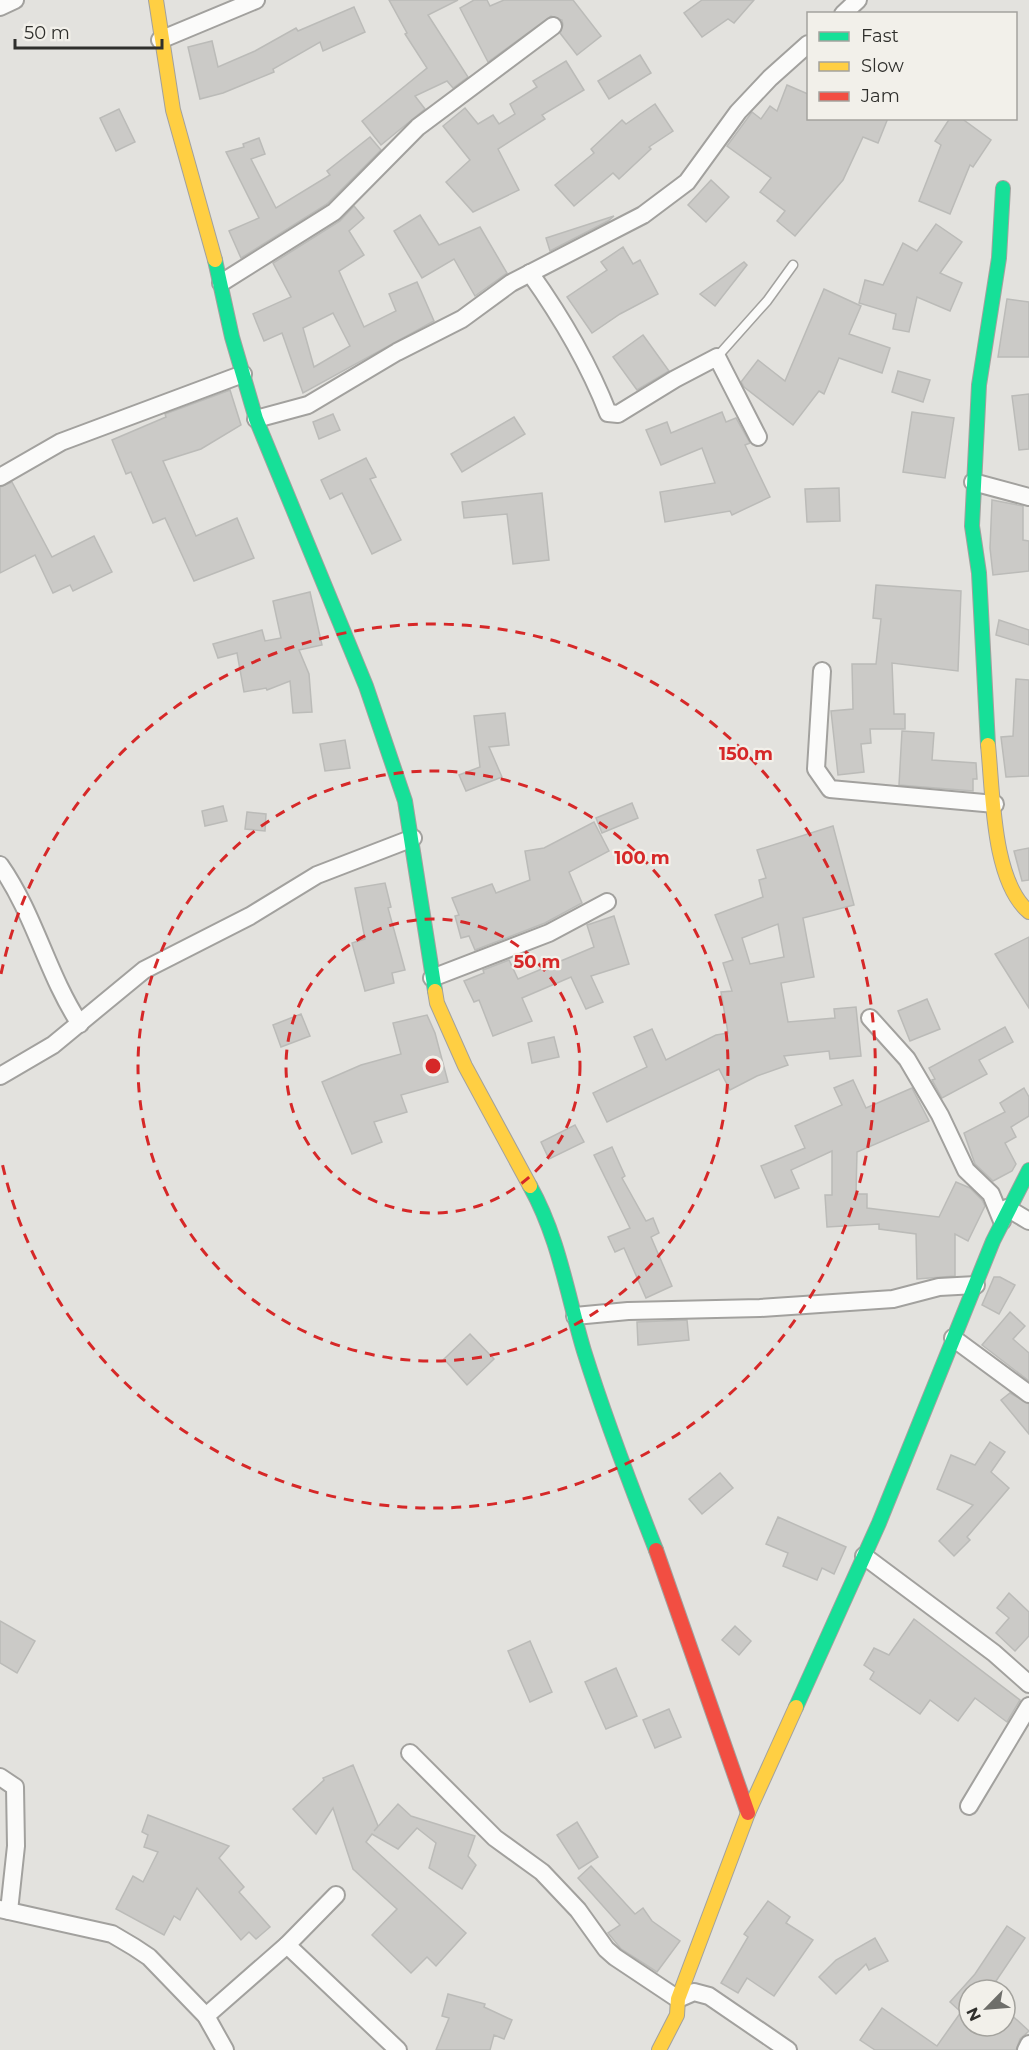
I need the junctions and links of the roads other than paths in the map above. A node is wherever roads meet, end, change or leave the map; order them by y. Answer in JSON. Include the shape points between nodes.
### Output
{"nodes":[{"id":1,"x":15,"y":0,"type":"edge"},
{"id":2,"x":156,"y":0,"type":"edge"},
{"id":3,"x":256,"y":0,"type":"edge"},
{"id":4,"x":858,"y":0,"type":"edge"},
{"id":5,"x":0,"y":7,"type":"edge"},
{"id":6,"x":845,"y":12,"type":"edge"},
{"id":7,"x":554,"y":26,"type":"dead end"},
{"id":8,"x":160,"y":40,"type":"junction"},
{"id":9,"x":807,"y":45,"type":"edge"},
{"id":10,"x":1003,"y":188,"type":"dead end"},
{"id":11,"x":793,"y":266,"type":"dead end"},
{"id":12,"x":530,"y":273,"type":"junction"},
{"id":13,"x":221,"y":283,"type":"junction"},
{"id":14,"x":717,"y":357,"type":"junction"},
{"id":15,"x":243,"y":375,"type":"junction"},
{"id":16,"x":256,"y":419,"type":"junction"},
{"id":17,"x":758,"y":437,"type":"dead end"},
{"id":18,"x":0,"y":477,"type":"edge"},
{"id":19,"x":973,"y":482,"type":"junction"},
{"id":20,"x":1029,"y":496,"type":"edge"},
{"id":21,"x":822,"y":671,"type":"dead end"},
{"id":22,"x":995,"y":804,"type":"junction"},
{"id":23,"x":413,"y":838,"type":"junction"},
{"id":24,"x":0,"y":866,"type":"edge"},
{"id":25,"x":607,"y":902,"type":"dead end"},
{"id":26,"x":1029,"y":912,"type":"edge"},
{"id":27,"x":432,"y":978,"type":"junction"},
{"id":28,"x":870,"y":1018,"type":"dead end"},
{"id":29,"x":80,"y":1024,"type":"junction"},
{"id":30,"x":0,"y":1076,"type":"edge"},
{"id":31,"x":1029,"y":1170,"type":"edge"},
{"id":32,"x":1005,"y":1215,"type":"junction"},
{"id":33,"x":1029,"y":1221,"type":"edge"},
{"id":34,"x":976,"y":1286,"type":"junction"},
{"id":35,"x":576,"y":1316,"type":"junction"},
{"id":36,"x":952,"y":1338,"type":"junction"},
{"id":37,"x":1029,"y":1394,"type":"edge"},
{"id":38,"x":864,"y":1556,"type":"junction"},
{"id":39,"x":1029,"y":1684,"type":"edge"},
{"id":40,"x":1029,"y":1706,"type":"edge"},
{"id":41,"x":410,"y":1753,"type":"dead end"},
{"id":42,"x":0,"y":1777,"type":"edge"},
{"id":43,"x":969,"y":1806,"type":"dead end"},
{"id":44,"x":748,"y":1813,"type":"junction"},
{"id":45,"x":336,"y":1895,"type":"dead end"},
{"id":46,"x":5,"y":1910,"type":"edge"},
{"id":47,"x":286,"y":1945,"type":"junction"},
{"id":48,"x":678,"y":2000,"type":"junction"},
{"id":49,"x":206,"y":2016,"type":"junction"},
{"id":50,"x":1029,"y":2044,"type":"edge"},
{"id":51,"x":225,"y":2050,"type":"edge"},
{"id":52,"x":398,"y":2050,"type":"edge"},
{"id":53,"x":659,"y":2050,"type":"edge"},
{"id":54,"x":788,"y":2050,"type":"edge"},
{"id":55,"x":1026,"y":2050,"type":"edge"}],
"edges":[{"from":1,"to":5,"type":"street"},
{"from":2,"to":8,"type":"street"},
{"from":3,"to":8,"type":"street"},
{"from":4,"to":6,"type":"street"},
{"from":7,"to":13,"type":"street","via":[[418,127],[334,212]]},
{"from":8,"to":13,"type":"street","via":[[173,110]]},
{"from":9,"to":12,"type":"street","via":[[738,111],[687,182],[668,198],[611,233]]},
{"from":10,"to":19,"type":"street","via":[[999,258],[979,386]]},
{"from":11,"to":14,"type":"lane"},
{"from":12,"to":14,"type":"street","via":[[556,308],[589,367],[608,413],[618,414]]},
{"from":12,"to":16,"type":"street","via":[[462,319],[308,405]]},
{"from":13,"to":15,"type":"street"},
{"from":14,"to":17,"type":"street"},
{"from":15,"to":16,"type":"street"},
{"from":15,"to":18,"type":"street","via":[[61,442]]},
{"from":16,"to":23,"type":"street","via":[[366,686],[396,771]]},
{"from":19,"to":20,"type":"street"},
{"from":19,"to":22,"type":"street","via":[[972,526],[979,582],[985,719]]},
{"from":21,"to":22,"type":"street","via":[[816,769],[830,789]]},
{"from":22,"to":26,"type":"street","via":[[1006,881],[1017,902]]},
{"from":23,"to":27,"type":"street"},
{"from":23,"to":29,"type":"street","via":[[317,875],[151,966]]},
{"from":24,"to":29,"type":"street","via":[[19,892],[49,969]]},
{"from":25,"to":27,"type":"street","via":[[549,933]]},
{"from":27,"to":35,"type":"street","via":[[451,1038],[546,1215]]},
{"from":28,"to":32,"type":"street","via":[[907,1059],[966,1170]]},
{"from":29,"to":30,"type":"street"},
{"from":31,"to":32,"type":"street"},
{"from":32,"to":33,"type":"street"},
{"from":32,"to":34,"type":"street"},
{"from":34,"to":35,"type":"street","via":[[939,1287],[893,1299]]},
{"from":34,"to":36,"type":"street"},
{"from":35,"to":44,"type":"street","via":[[619,1455],[672,1590]]},
{"from":36,"to":37,"type":"street"},
{"from":36,"to":38,"type":"street"},
{"from":38,"to":39,"type":"street","via":[[994,1653]]},
{"from":38,"to":44,"type":"street"},
{"from":40,"to":43,"type":"street"},
{"from":41,"to":48,"type":"street","via":[[495,1838],[542,1872],[585,1919],[606,1949]]},
{"from":42,"to":46,"type":"street","via":[[15,1787],[15,1846]]},
{"from":44,"to":48,"type":"street"},
{"from":45,"to":47,"type":"street"},
{"from":46,"to":49,"type":"street","via":[[112,1934],[149,1957]]},
{"from":47,"to":49,"type":"street"},
{"from":47,"to":52,"type":"street"},
{"from":48,"to":53,"type":"street","via":[[677,2015]]},
{"from":48,"to":54,"type":"street","via":[[694,1992],[709,1996]]},
{"from":49,"to":51,"type":"street"},
{"from":50,"to":55,"type":"street"}]}
